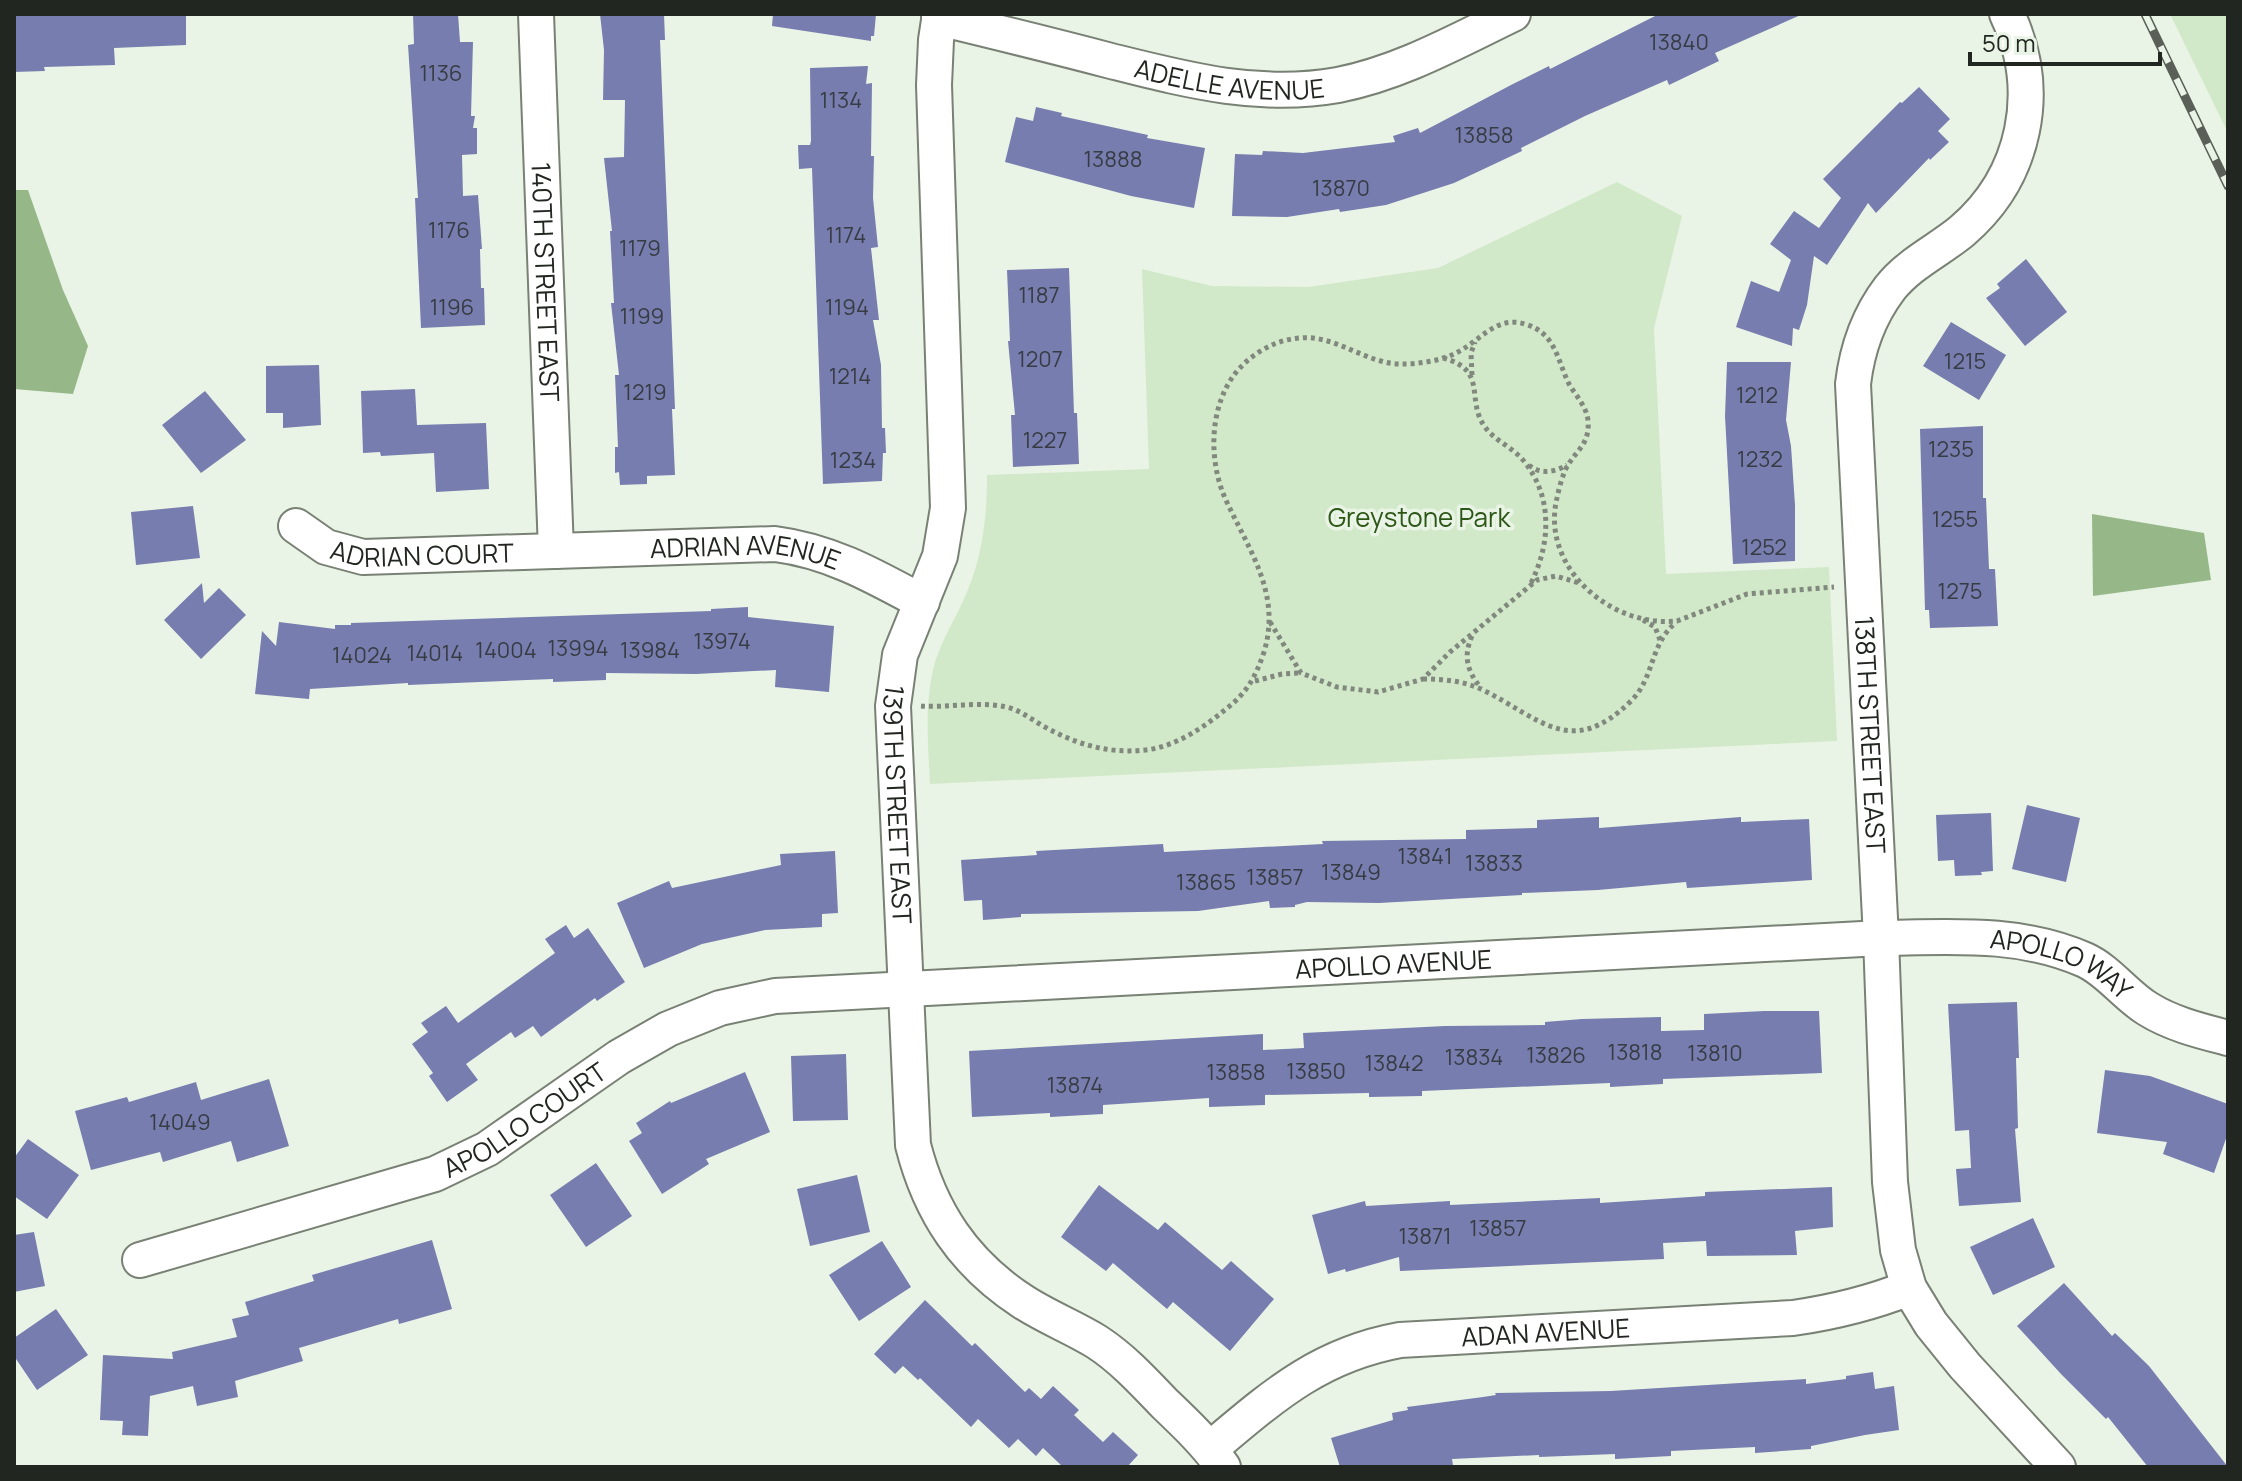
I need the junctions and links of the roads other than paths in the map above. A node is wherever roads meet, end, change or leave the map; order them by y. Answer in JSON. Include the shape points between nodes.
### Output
{"nodes":[{"id":1,"x":536,"y":14,"type":"edge"},
{"id":2,"x":1513,"y":14,"type":"edge"},
{"id":3,"x":2007,"y":14,"type":"edge"},
{"id":4,"x":940,"y":16,"type":"edge"},
{"id":5,"x":296,"y":526,"type":"dead end"},
{"id":6,"x":556,"y":551,"type":"junction"},
{"id":7,"x":922,"y":602,"type":"junction"},
{"id":8,"x":1881,"y":938,"type":"junction"},
{"id":9,"x":905,"y":989,"type":"junction"},
{"id":10,"x":2228,"y":1038,"type":"edge"},
{"id":11,"x":140,"y":1260,"type":"dead end"},
{"id":12,"x":1909,"y":1288,"type":"junction"},
{"id":13,"x":1216,"y":1458,"type":"edge"},
{"id":14,"x":2058,"y":1467,"type":"edge"}],
"edges":[{"from":1,"to":6,"type":"street","name":"140TH STREET EAST"},
{"from":2,"to":4,"type":"street","name":"ADELLE AVENUE","via":[[1369,78],[1279,91],[1189,80]]},
{"from":3,"to":8,"type":"street","name":"138TH STREET EAST","via":[[2026,82],[2024,125],[2011,166],[1974,220],[1891,287],[1869,323],[1855,363]]},
{"from":4,"to":7,"type":"street","name":"139TH STREET EAST","via":[[934,85],[948,508],[940,556]]},
{"from":5,"to":6,"type":"street","name":"ADRIAN COURT","via":[[326,547],[363,557]]},
{"from":6,"to":7,"type":"street","name":"ADRIAN AVENUE","via":[[797,547],[839,559]]},
{"from":7,"to":9,"type":"street","name":"139TH STREET EAST","via":[[900,655],[893,706]]},
{"from":8,"to":9,"type":"street","name":"APOLLO AVENUE"},
{"from":8,"to":10,"type":"street","name":"APOLLO WAY","via":[[1995,936],[2027,941],[2088,961],[2147,1009],[2188,1028]]},
{"from":8,"to":12,"type":"street","name":"138TH STREET EAST","via":[[1890,1182],[1898,1250]]},
{"from":9,"to":11,"type":"street","name":"APOLLO COURT","via":[[775,996],[694,1017],[643,1042],[510,1133],[448,1168]]},
{"from":9,"to":13,"type":"street","name":"139TH STREET EAST","via":[[913,1145],[921,1177],[942,1219],[987,1275],[1108,1350]]},
{"from":12,"to":13,"type":"street","name":"ADAN AVENUE","via":[[1872,1303],[1793,1318],[1366,1346],[1296,1380]]},
{"from":12,"to":14,"type":"street","name":"138TH STREET EAST","via":[[1965,1366]]}]}
